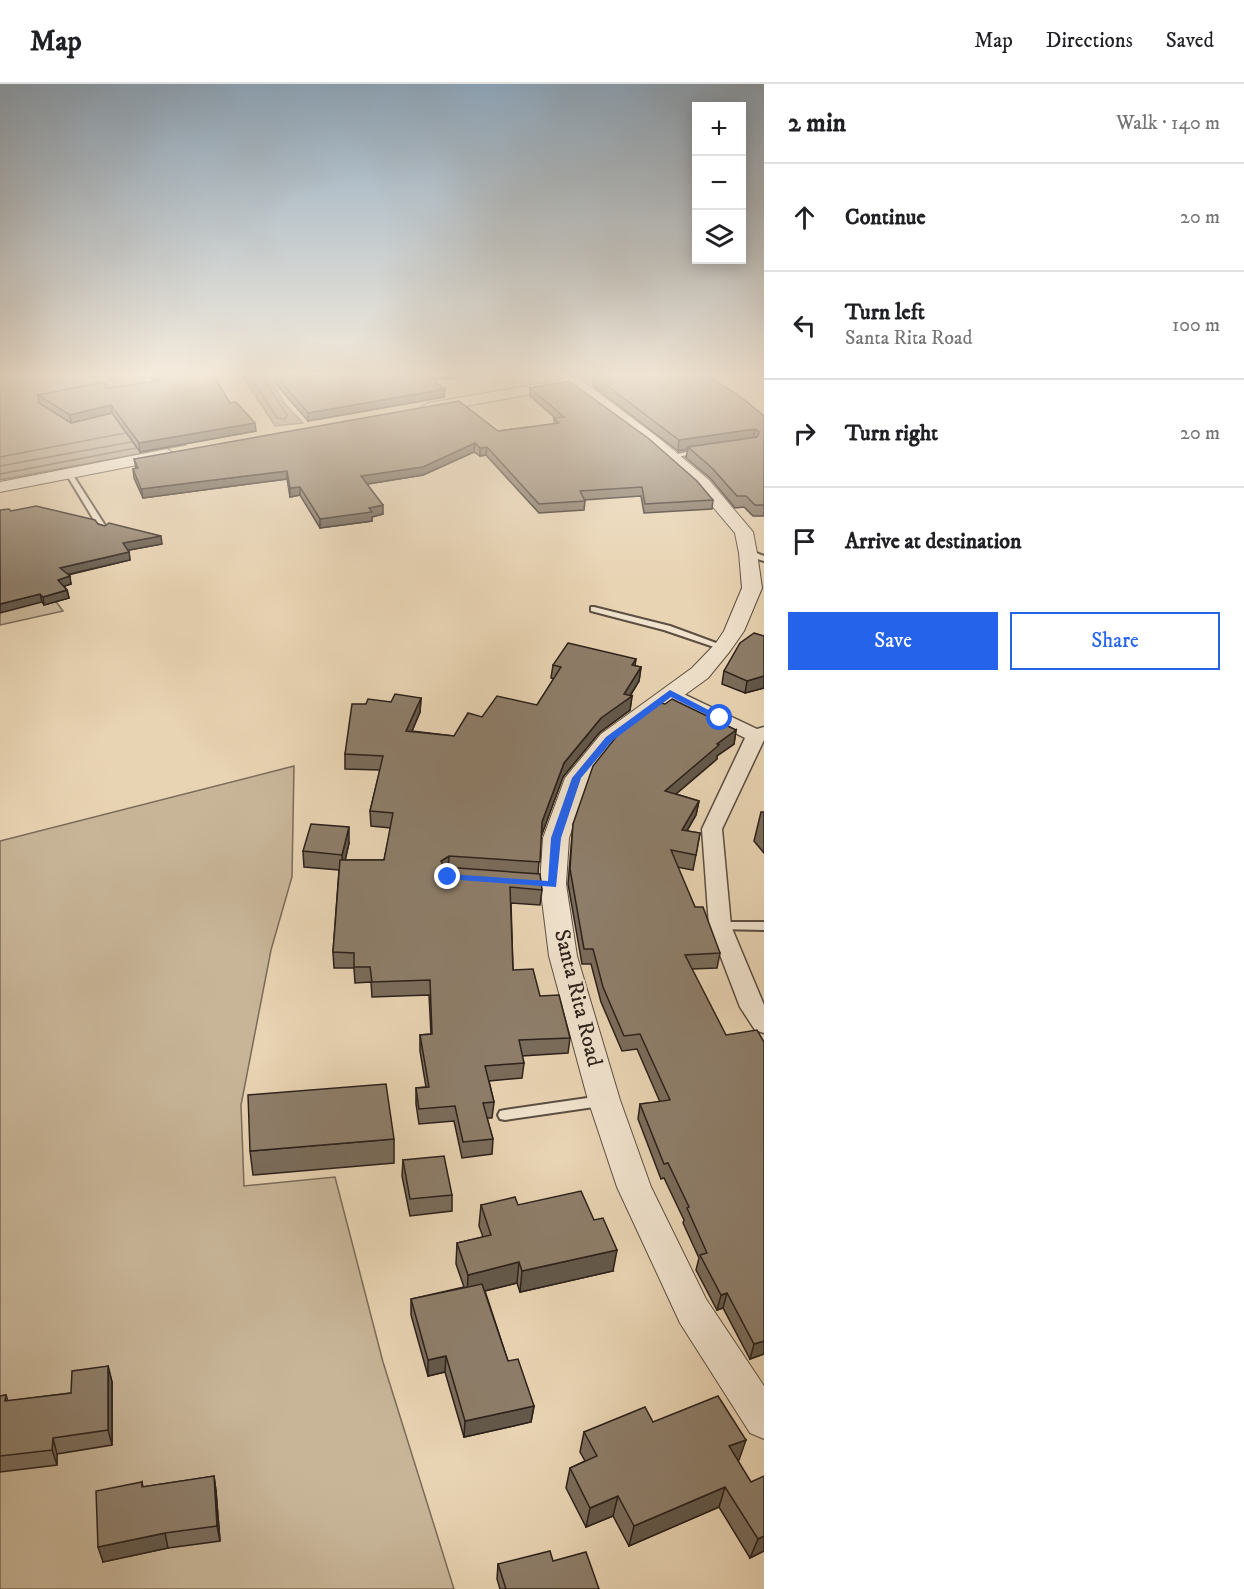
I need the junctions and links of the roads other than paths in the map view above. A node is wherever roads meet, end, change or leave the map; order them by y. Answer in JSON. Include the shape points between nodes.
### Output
{"nodes":[{"id":1,"x":655,"y":443,"type":"edge"},
{"id":2,"x":181,"y":451,"type":"edge"},
{"id":3,"x":706,"y":451,"type":"edge"},
{"id":4,"x":672,"y":456,"type":"junction"},
{"id":5,"x":68,"y":472,"type":"junction"},
{"id":6,"x":0,"y":487,"type":"edge"},
{"id":7,"x":104,"y":530,"type":"edge"},
{"id":8,"x":756,"y":556,"type":"edge"},
{"id":9,"x":594,"y":609,"type":"dead end"},
{"id":10,"x":723,"y":647,"type":"junction"},
{"id":11,"x":670,"y":693,"type":"junction"},
{"id":12,"x":760,"y":735,"type":"edge"},
{"id":13,"x":720,"y":926,"type":"junction"},
{"id":14,"x":764,"y":926,"type":"edge"},
{"id":15,"x":764,"y":1024,"type":"edge"},
{"id":16,"x":604,"y":1100,"type":"junction"},
{"id":17,"x":505,"y":1114,"type":"dead end"},
{"id":18,"x":764,"y":1420,"type":"edge"}],
"edges":[{"from":1,"to":4,"type":"street","name":"Santa Rita Road"},
{"from":2,"to":5,"type":"street"},
{"from":3,"to":4,"type":"lane"},
{"from":4,"to":8,"type":"street","name":"Santa Rita Road","via":[[703,484],[744,532]]},
{"from":5,"to":6,"type":"street"},
{"from":5,"to":7,"type":"lane"},
{"from":8,"to":10,"type":"street","name":"Santa Rita Road","via":[[752,588]]},
{"from":9,"to":10,"type":"lane"},
{"from":10,"to":11,"type":"street","name":"Santa Rita Road","via":[[700,673]]},
{"from":11,"to":12,"type":"street"},
{"from":11,"to":16,"type":"street","name":"Santa Rita Road","via":[[609,739],[577,778],[556,838],[547,884]]},
{"from":12,"to":13,"type":"street","via":[[712,829]]},
{"from":13,"to":14,"type":"lane"},
{"from":13,"to":15,"type":"street","via":[[752,1007]]},
{"from":16,"to":17,"type":"lane"},
{"from":16,"to":18,"type":"street","name":"Santa Rita Road","via":[[634,1187],[693,1311]]}]}
